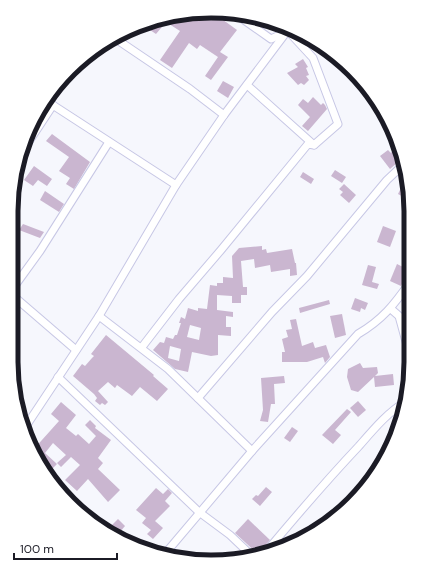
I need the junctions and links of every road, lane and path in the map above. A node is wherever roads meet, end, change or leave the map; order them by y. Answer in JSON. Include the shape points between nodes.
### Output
{"nodes":[{"id":1,"x":246,"y":22,"type":"edge"},
{"id":2,"x":284,"y":33,"type":"edge"},
{"id":3,"x":286,"y":34,"type":"edge"},
{"id":4,"x":293,"y":37,"type":"edge"},
{"id":5,"x":120,"y":41,"type":"edge"},
{"id":6,"x":247,"y":85,"type":"junction"},
{"id":7,"x":53,"y":105,"type":"joint"},
{"id":8,"x":224,"y":115,"type":"junction"},
{"id":9,"x":35,"y":132,"type":"edge"},
{"id":10,"x":109,"y":142,"type":"junction"},
{"id":11,"x":314,"y":145,"type":"junction"},
{"id":12,"x":399,"y":169,"type":"edge"},
{"id":13,"x":176,"y":185,"type":"junction"},
{"id":14,"x":18,"y":283,"type":"edge"},
{"id":15,"x":404,"y":291,"type":"edge"},
{"id":16,"x":18,"y":299,"type":"edge"},
{"id":17,"x":391,"y":309,"type":"junction"},
{"id":18,"x":99,"y":316,"type":"junction"},
{"id":19,"x":404,"y":334,"type":"edge"},
{"id":20,"x":142,"y":347,"type":"junction"},
{"id":21,"x":76,"y":350,"type":"junction"},
{"id":22,"x":58,"y":377,"type":"junction"},
{"id":23,"x":198,"y":398,"type":"junction"},
{"id":24,"x":398,"y":408,"type":"edge"},
{"id":25,"x":28,"y":423,"type":"edge"},
{"id":26,"x":252,"y":451,"type":"junction"},
{"id":27,"x":200,"y":512,"type":"junction"},
{"id":28,"x":272,"y":545,"type":"edge"},
{"id":29,"x":168,"y":550,"type":"edge"},
{"id":30,"x":247,"y":551,"type":"edge"}],
"edges":[{"from":1,"to":2,"type":"street","via":[[271,39]]},
{"from":3,"to":6,"type":"street"},
{"from":4,"to":11,"type":"street","via":[[313,58],[338,124]]},
{"from":5,"to":8,"type":"street"},
{"from":6,"to":8,"type":"street"},
{"from":6,"to":11,"type":"street"},
{"from":7,"to":9,"type":"street"},
{"from":7,"to":10,"type":"street"},
{"from":8,"to":13,"type":"street"},
{"from":10,"to":13,"type":"street"},
{"from":10,"to":14,"type":"street"},
{"from":11,"to":20,"type":"street","via":[[308,144],[273,185]]},
{"from":12,"to":23,"type":"street"},
{"from":13,"to":18,"type":"street"},
{"from":15,"to":17,"type":"street"},
{"from":16,"to":21,"type":"street"},
{"from":17,"to":19,"type":"street","via":[[399,316]]},
{"from":17,"to":26,"type":"street","via":[[375,324],[358,334]]},
{"from":18,"to":20,"type":"street"},
{"from":18,"to":21,"type":"street"},
{"from":20,"to":23,"type":"street"},
{"from":21,"to":22,"type":"street"},
{"from":22,"to":25,"type":"street"},
{"from":22,"to":27,"type":"street"},
{"from":23,"to":26,"type":"street"},
{"from":24,"to":28,"type":"street","via":[[344,461]]},
{"from":26,"to":27,"type":"street"},
{"from":27,"to":29,"type":"street"},
{"from":27,"to":30,"type":"street"}]}
